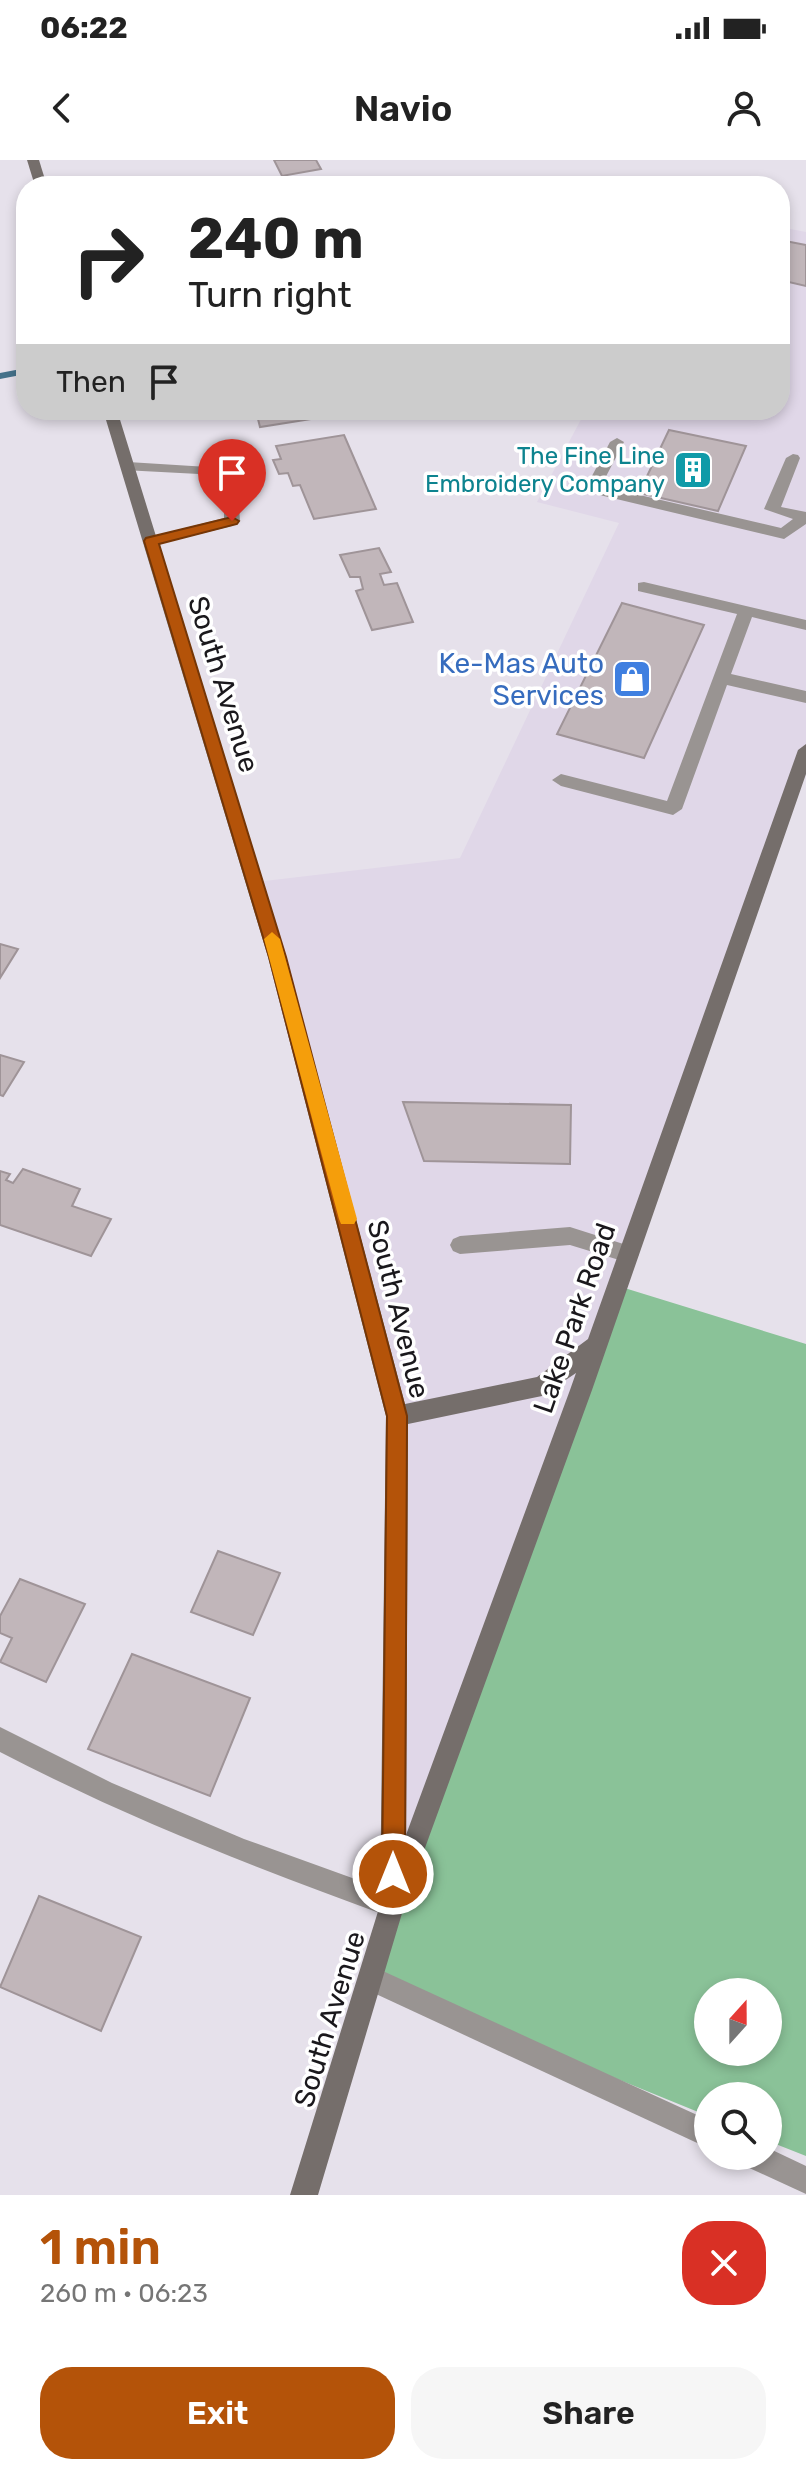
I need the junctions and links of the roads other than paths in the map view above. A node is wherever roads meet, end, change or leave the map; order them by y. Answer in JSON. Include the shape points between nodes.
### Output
{"nodes":[{"id":1,"x":113,"y":420,"type":"edge"},
{"id":2,"x":617,"y":442,"type":"dead end"},
{"id":3,"x":793,"y":458,"type":"dead end"},
{"id":4,"x":128,"y":467,"type":"junction"},
{"id":5,"x":805,"y":517,"type":"edge"},
{"id":6,"x":151,"y":541,"type":"junction"},
{"id":7,"x":644,"y":587,"type":"dead end"},
{"id":8,"x":746,"y":611,"type":"junction"},
{"id":9,"x":806,"y":625,"type":"edge"},
{"id":10,"x":722,"y":678,"type":"junction"},
{"id":11,"x":806,"y":697,"type":"edge"},
{"id":12,"x":804,"y":761,"type":"edge"},
{"id":13,"x":561,"y":780,"type":"dead end"},
{"id":14,"x":460,"y":1245,"type":"dead end"},
{"id":15,"x":629,"y":1254,"type":"junction"},
{"id":16,"x":597,"y":1345,"type":"junction"},
{"id":17,"x":397,"y":1416,"type":"junction"},
{"id":18,"x":0,"y":1739,"type":"edge"},
{"id":19,"x":393,"y":1905,"type":"junction"},
{"id":20,"x":372,"y":1979,"type":"junction"},
{"id":21,"x":694,"y":2128,"type":"edge"},
{"id":22,"x":782,"y":2169,"type":"edge"},
{"id":23,"x":806,"y":2180,"type":"edge"},
{"id":24,"x":304,"y":2195,"type":"edge"}],
"edges":[{"from":1,"to":4,"type":"main road","name":"South Avenue"},
{"from":2,"to":5,"type":"lane","via":[[592,489],[784,534]]},
{"from":3,"to":5,"type":"lane","via":[[772,509]]},
{"from":4,"to":6,"type":"main road","name":"South Avenue"},
{"from":4,"to":6,"type":"lane","via":[[203,470],[231,492],[232,521]]},
{"from":6,"to":17,"type":"main road","name":"South Avenue","via":[[281,969]]},
{"from":7,"to":8,"type":"lane"},
{"from":8,"to":9,"type":"lane"},
{"from":8,"to":10,"type":"lane"},
{"from":10,"to":11,"type":"lane"},
{"from":10,"to":13,"type":"lane","via":[[673,809]]},
{"from":12,"to":15,"type":"main road","name":"Lake Park Road"},
{"from":14,"to":15,"type":"lane","via":[[570,1236]]},
{"from":15,"to":16,"type":"main road","name":"Lake Park Road"},
{"from":16,"to":17,"type":"main road","via":[[542,1386]]},
{"from":16,"to":19,"type":"main road","name":"Lake Park Road"},
{"from":17,"to":19,"type":"main road","name":"South Avenue"},
{"from":18,"to":19,"type":"lane","via":[[103,1792]]},
{"from":19,"to":20,"type":"main road","name":"South Avenue"},
{"from":20,"to":21,"type":"lane"},
{"from":20,"to":24,"type":"main road","name":"South Avenue"},
{"from":22,"to":23,"type":"lane"}]}
